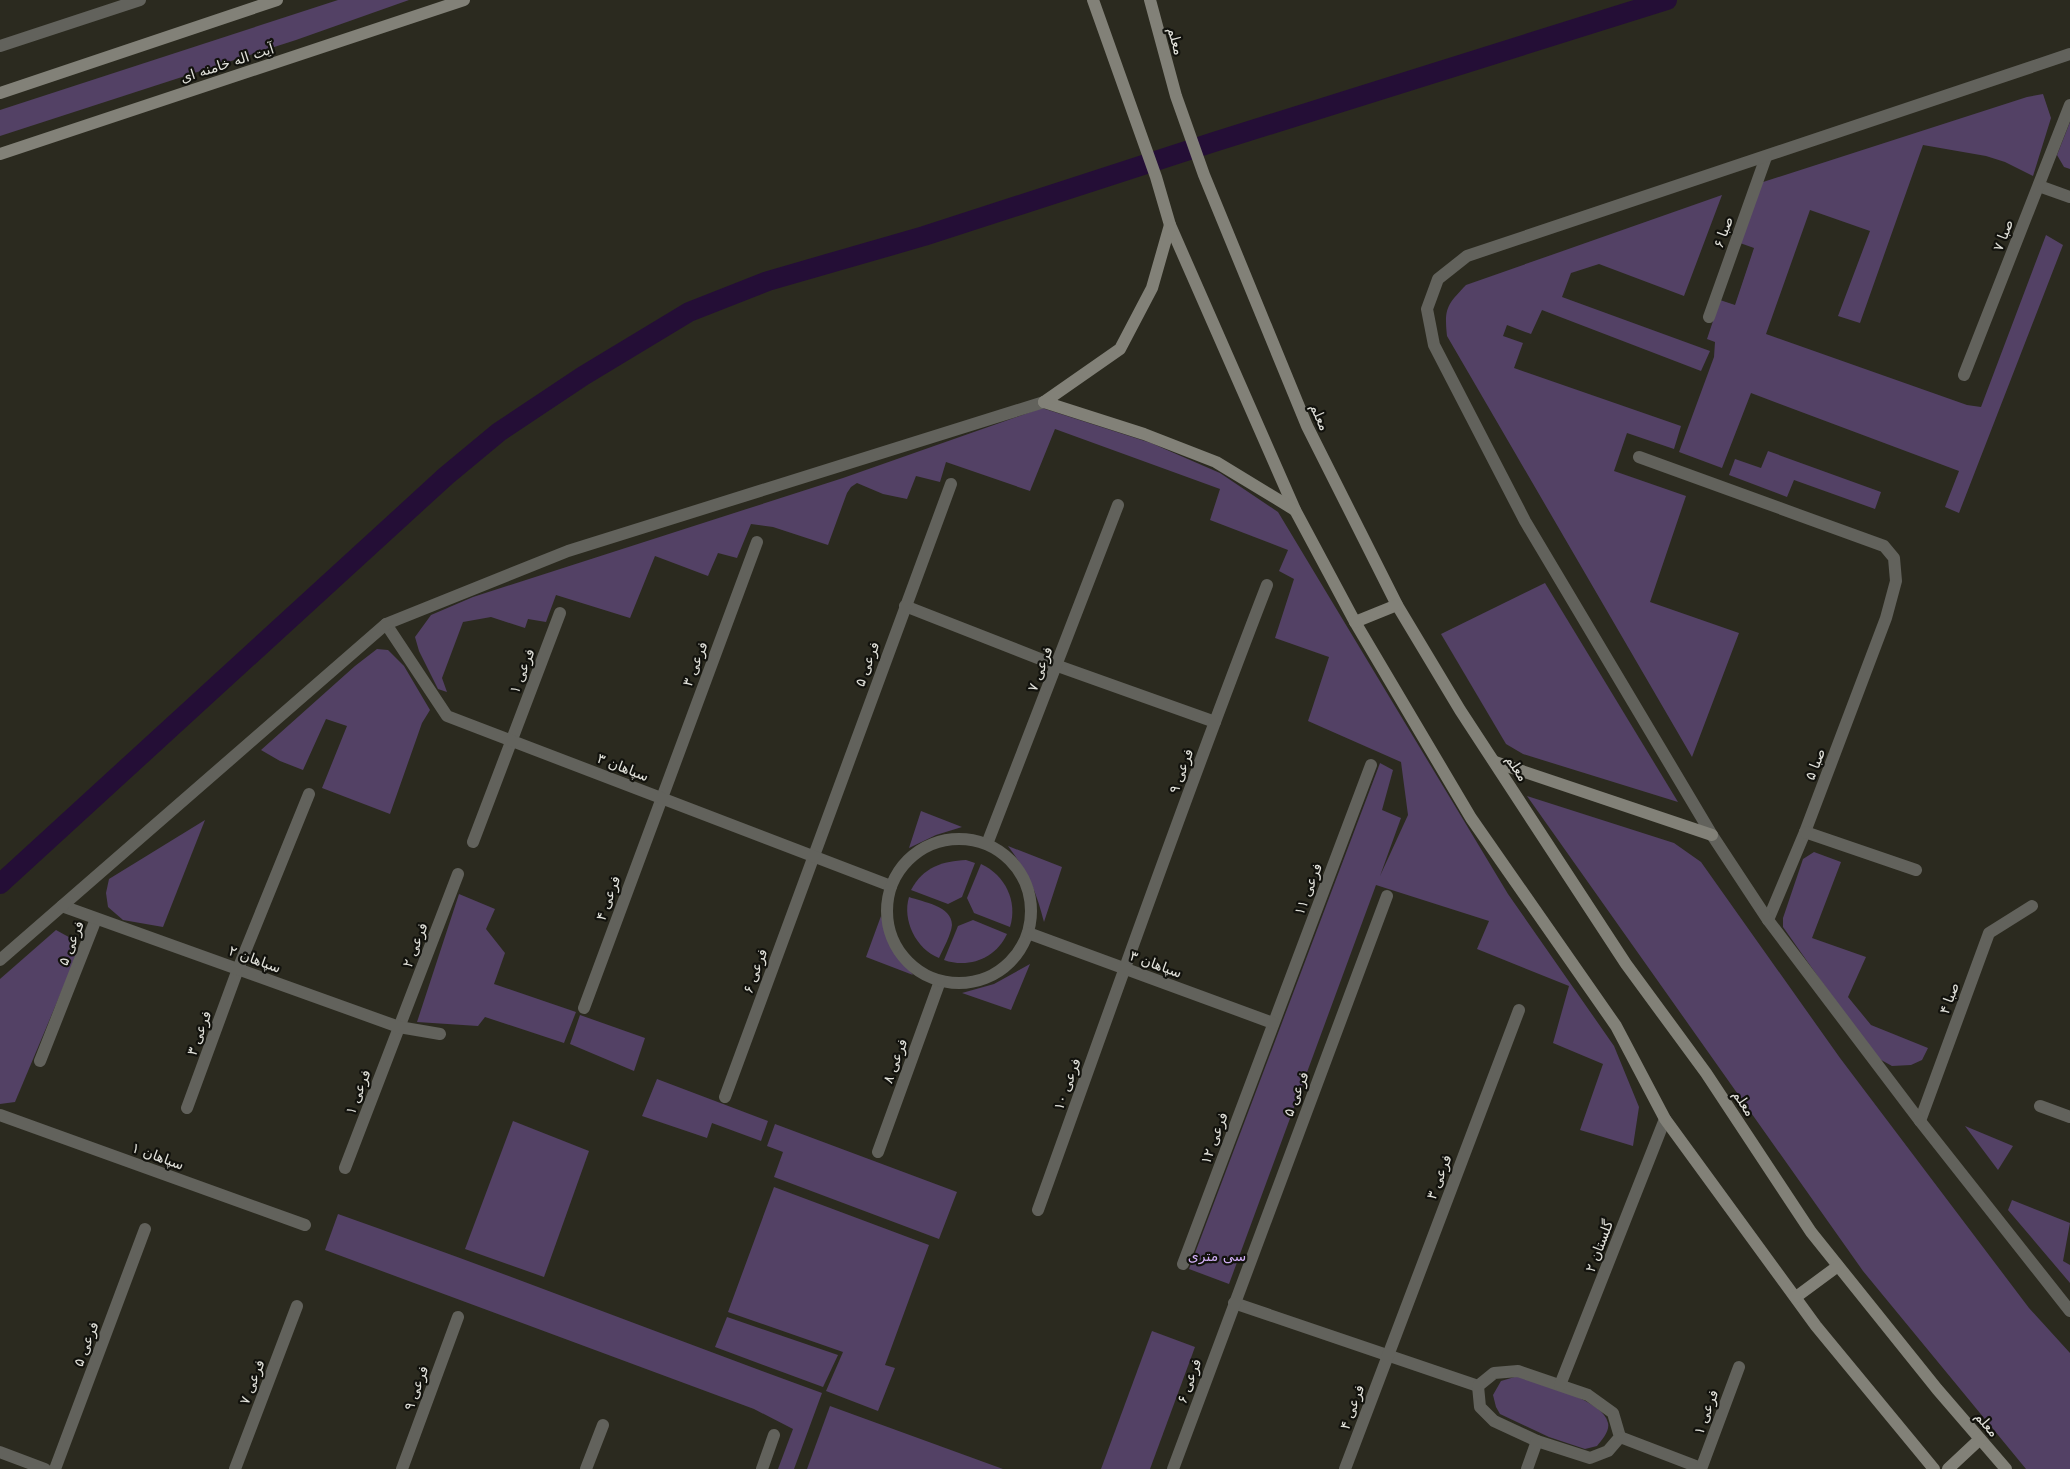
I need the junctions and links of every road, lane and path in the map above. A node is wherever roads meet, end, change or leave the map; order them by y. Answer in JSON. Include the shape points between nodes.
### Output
{"nodes":[{"id":1,"x":140,"y":0,"type":"edge"},
{"id":2,"x":276,"y":0,"type":"edge"},
{"id":3,"x":464,"y":0,"type":"edge"},
{"id":4,"x":1093,"y":0,"type":"edge"},
{"id":5,"x":1150,"y":0,"type":"edge"},
{"id":6,"x":0,"y":46,"type":"edge"},
{"id":7,"x":2070,"y":54,"type":"edge"},
{"id":8,"x":0,"y":93,"type":"edge"},
{"id":9,"x":2070,"y":105,"type":"edge"},
{"id":10,"x":0,"y":154,"type":"edge"},
{"id":11,"x":1766,"y":157,"type":"junction"},
{"id":12,"x":2038,"y":186,"type":"junction"},
{"id":13,"x":2070,"y":197,"type":"edge"},
{"id":14,"x":1170,"y":225,"type":"junction"},
{"id":15,"x":1709,"y":317,"type":"dead end"},
{"id":16,"x":1964,"y":375,"type":"dead end"},
{"id":17,"x":1044,"y":402,"type":"junction"},
{"id":18,"x":1639,"y":457,"type":"dead end"},
{"id":19,"x":951,"y":484,"type":"dead end"},
{"id":20,"x":1118,"y":505,"type":"dead end"},
{"id":21,"x":1295,"y":510,"type":"junction"},
{"id":22,"x":757,"y":542,"type":"dead end"},
{"id":23,"x":1267,"y":585,"type":"dead end"},
{"id":24,"x":1398,"y":605,"type":"junction"},
{"id":25,"x":905,"y":606,"type":"junction"},
{"id":26,"x":560,"y":613,"type":"dead end"},
{"id":27,"x":1355,"y":622,"type":"junction"},
{"id":28,"x":386,"y":624,"type":"junction"},
{"id":29,"x":1058,"y":666,"type":"junction"},
{"id":30,"x":1215,"y":722,"type":"junction"},
{"id":31,"x":511,"y":741,"type":"junction"},
{"id":32,"x":1495,"y":762,"type":"junction"},
{"id":33,"x":1371,"y":765,"type":"dead end"},
{"id":34,"x":309,"y":794,"type":"dead end"},
{"id":35,"x":661,"y":797,"type":"junction"},
{"id":36,"x":1805,"y":832,"type":"junction"},
{"id":37,"x":1712,"y":835,"type":"junction"},
{"id":38,"x":474,"y":842,"type":"dead end"},
{"id":39,"x":987,"y":844,"type":"junction"},
{"id":40,"x":812,"y":855,"type":"junction"},
{"id":41,"x":1916,"y":870,"type":"dead end"},
{"id":42,"x":458,"y":874,"type":"dead end"},
{"id":43,"x":891,"y":886,"type":"junction"},
{"id":44,"x":1387,"y":896,"type":"dead end"},
{"id":45,"x":62,"y":906,"type":"junction"},
{"id":46,"x":2032,"y":906,"type":"dead end"},
{"id":47,"x":96,"y":919,"type":"junction"},
{"id":48,"x":1768,"y":920,"type":"junction"},
{"id":49,"x":1028,"y":934,"type":"junction"},
{"id":50,"x":0,"y":960,"type":"edge"},
{"id":51,"x":1124,"y":968,"type":"junction"},
{"id":52,"x":238,"y":969,"type":"junction"},
{"id":53,"x":940,"y":981,"type":"junction"},
{"id":54,"x":584,"y":1008,"type":"dead end"},
{"id":55,"x":1520,"y":1010,"type":"dead end"},
{"id":56,"x":1273,"y":1023,"type":"junction"},
{"id":57,"x":399,"y":1027,"type":"junction"},
{"id":58,"x":440,"y":1034,"type":"dead end"},
{"id":59,"x":40,"y":1061,"type":"dead end"},
{"id":60,"x":725,"y":1097,"type":"dead end"},
{"id":61,"x":2040,"y":1106,"type":"dead end"},
{"id":62,"x":187,"y":1108,"type":"dead end"},
{"id":63,"x":0,"y":1116,"type":"edge"},
{"id":64,"x":2070,"y":1117,"type":"edge"},
{"id":65,"x":1665,"y":1119,"type":"junction"},
{"id":66,"x":1920,"y":1121,"type":"junction"},
{"id":67,"x":878,"y":1152,"type":"dead end"},
{"id":68,"x":345,"y":1168,"type":"dead end"},
{"id":69,"x":1038,"y":1210,"type":"dead end"},
{"id":70,"x":306,"y":1225,"type":"dead end"},
{"id":71,"x":146,"y":1229,"type":"dead end"},
{"id":72,"x":1183,"y":1264,"type":"dead end"},
{"id":73,"x":1838,"y":1266,"type":"junction"},
{"id":74,"x":1796,"y":1297,"type":"junction"},
{"id":75,"x":1234,"y":1303,"type":"junction"},
{"id":76,"x":297,"y":1306,"type":"dead end"},
{"id":77,"x":2070,"y":1311,"type":"edge"},
{"id":78,"x":458,"y":1317,"type":"dead end"},
{"id":79,"x":1387,"y":1355,"type":"junction"},
{"id":80,"x":1739,"y":1367,"type":"dead end"},
{"id":81,"x":1560,"y":1385,"type":"junction"},
{"id":82,"x":1478,"y":1386,"type":"junction"},
{"id":83,"x":603,"y":1425,"type":"dead end"},
{"id":84,"x":774,"y":1435,"type":"dead end"},
{"id":85,"x":1620,"y":1437,"type":"junction"},
{"id":86,"x":1980,"y":1439,"type":"junction"},
{"id":87,"x":1536,"y":1441,"type":"junction"},
{"id":88,"x":0,"y":1452,"type":"edge"},
{"id":89,"x":45,"y":1469,"type":"edge"},
{"id":90,"x":55,"y":1469,"type":"edge"},
{"id":91,"x":234,"y":1469,"type":"edge"},
{"id":92,"x":402,"y":1469,"type":"edge"},
{"id":93,"x":586,"y":1469,"type":"edge"},
{"id":94,"x":762,"y":1469,"type":"edge"},
{"id":95,"x":1172,"y":1469,"type":"edge"},
{"id":96,"x":1345,"y":1469,"type":"edge"},
{"id":97,"x":1526,"y":1469,"type":"edge"},
{"id":98,"x":1701,"y":1469,"type":"edge"},
{"id":99,"x":1934,"y":1469,"type":"edge"},
{"id":100,"x":1948,"y":1469,"type":"edge"},
{"id":101,"x":2006,"y":1469,"type":"edge"}],
"edges":[{"from":1,"to":6,"type":"street"},
{"from":2,"to":8,"type":"main road"},
{"from":3,"to":10,"type":"main road","name":"آیت اله خامنه ای"},
{"from":4,"to":14,"type":"main road"},
{"from":5,"to":24,"type":"main road","name":"معلم","via":[[1176,96],[1204,175],[1307,426]]},
{"from":7,"to":11,"type":"street"},
{"from":9,"to":12,"type":"street","name":"صبا ۷"},
{"from":11,"to":15,"type":"street","name":"صبا ۶"},
{"from":11,"to":37,"type":"street","via":[[1467,256],[1438,279],[1427,309],[1434,345],[1525,521]]},
{"from":12,"to":13,"type":"street"},
{"from":12,"to":16,"type":"street","name":"صبا ۷"},
{"from":14,"to":17,"type":"main road","via":[[1152,288],[1120,349]]},
{"from":14,"to":21,"type":"main road"},
{"from":17,"to":21,"type":"main road","via":[[1144,434],[1216,462]]},
{"from":17,"to":28,"type":"street","via":[[568,551]]},
{"from":18,"to":36,"type":"street","name":"صبا ۵","via":[[1884,546],[1894,558],[1896,581],[1886,618]]},
{"from":19,"to":25,"type":"street","name":"فرعی ۵"},
{"from":20,"to":29,"type":"street","name":"فرعی ۷"},
{"from":21,"to":27,"type":"main road"},
{"from":22,"to":35,"type":"street","name":"فرعی ۳"},
{"from":23,"to":30,"type":"street","name":"فرعی ۹"},
{"from":24,"to":27,"type":"main road"},
{"from":24,"to":32,"type":"main road","name":"معلم"},
{"from":25,"to":29,"type":"street"},
{"from":25,"to":40,"type":"street","name":"فرعی ۵"},
{"from":26,"to":31,"type":"street","name":"فرعی ۱"},
{"from":27,"to":65,"type":"main road","via":[[1471,818],[1616,1026]]},
{"from":28,"to":31,"type":"street","name":"سپاهان ۳","via":[[447,716]]},
{"from":28,"to":45,"type":"street"},
{"from":29,"to":30,"type":"street"},
{"from":29,"to":39,"type":"street","name":"فرعی ۷"},
{"from":30,"to":51,"type":"street","name":"فرعی ۹"},
{"from":31,"to":35,"type":"street","name":"سپاهان ۳"},
{"from":31,"to":38,"type":"street"},
{"from":32,"to":37,"type":"main road"},
{"from":32,"to":73,"type":"main road","name":"معلم","via":[[1626,964],[1706,1073],[1811,1232]]},
{"from":33,"to":56,"type":"street","name":"فرعی ۱۱"},
{"from":34,"to":52,"type":"street"},
{"from":35,"to":40,"type":"street","name":"سپاهان ۳"},
{"from":35,"to":54,"type":"street","name":"فرعی ۴"},
{"from":36,"to":41,"type":"street"},
{"from":36,"to":48,"type":"street","name":"صبا ۵"},
{"from":37,"to":48,"type":"street"},
{"from":39,"to":43,"type":"street","via":[[964,838],[941,840],[920,850],[902,866]]},
{"from":39,"to":49,"type":"street","via":[[1006,855],[1020,871],[1029,891],[1032,912]]},
{"from":40,"to":43,"type":"street","name":"سپاهان ۳"},
{"from":40,"to":60,"type":"street","name":"فرعی ۶"},
{"from":42,"to":57,"type":"street","name":"فرعی ۲"},
{"from":43,"to":53,"type":"street","via":[[887,910],[890,933],[901,954],[918,971]]},
{"from":44,"to":75,"type":"street","name":"فرعی ۵"},
{"from":45,"to":47,"type":"street","name":"سپاهان ۲"},
{"from":45,"to":50,"type":"street"},
{"from":46,"to":66,"type":"street","name":"صبا ۴","via":[[1989,933]]},
{"from":47,"to":52,"type":"street","name":"سپاهان ۲"},
{"from":47,"to":59,"type":"street","name":"فرعی ۵"},
{"from":48,"to":66,"type":"street"},
{"from":49,"to":51,"type":"street","name":"سپاهان ۳"},
{"from":49,"to":53,"type":"street","via":[[1018,953],[1002,969],[983,979],[961,984]]},
{"from":51,"to":56,"type":"street","name":"سپاهان ۳"},
{"from":51,"to":69,"type":"street","name":"فرعی ۱۰"},
{"from":52,"to":57,"type":"street","name":"سپاهان ۲"},
{"from":52,"to":62,"type":"street","name":"فرعی ۳"},
{"from":53,"to":67,"type":"street","name":"فرعی ۸"},
{"from":55,"to":79,"type":"street","name":"فرعی ۳"},
{"from":56,"to":72,"type":"street","name":"فرعی ۱۲"},
{"from":57,"to":58,"type":"street","name":"سپاهان ۲"},
{"from":57,"to":68,"type":"street","name":"فرعی ۱"},
{"from":61,"to":64,"type":"street"},
{"from":63,"to":70,"type":"street","name":"سپاهان ۱"},
{"from":65,"to":74,"type":"main road"},
{"from":65,"to":81,"type":"street","name":"گلستان ۲"},
{"from":66,"to":77,"type":"street"},
{"from":71,"to":90,"type":"street","name":"فرعی ۵"},
{"from":73,"to":74,"type":"main road"},
{"from":73,"to":86,"type":"main road","name":"معلم"},
{"from":74,"to":99,"type":"main road","via":[[1816,1326]]},
{"from":75,"to":79,"type":"street"},
{"from":75,"to":95,"type":"street","name":"فرعی ۶"},
{"from":76,"to":91,"type":"street","name":"فرعی ۷"},
{"from":78,"to":92,"type":"street","name":"فرعی ۹"},
{"from":79,"to":82,"type":"street"},
{"from":79,"to":96,"type":"street","name":"فرعی ۴"},
{"from":80,"to":98,"type":"street","name":"فرعی ۱"},
{"from":81,"to":82,"type":"street","via":[[1518,1371],[1494,1373]]},
{"from":81,"to":85,"type":"street","via":[[1588,1395],[1613,1413]]},
{"from":82,"to":87,"type":"street","via":[[1480,1407],[1494,1421]]},
{"from":83,"to":93,"type":"street"},
{"from":84,"to":94,"type":"street"},
{"from":85,"to":87,"type":"street","via":[[1608,1451],[1590,1458]]},
{"from":85,"to":98,"type":"street"},
{"from":86,"to":100,"type":"main road"},
{"from":86,"to":101,"type":"main road","name":"معلم"},
{"from":87,"to":97,"type":"street"},
{"from":88,"to":89,"type":"street"}]}
